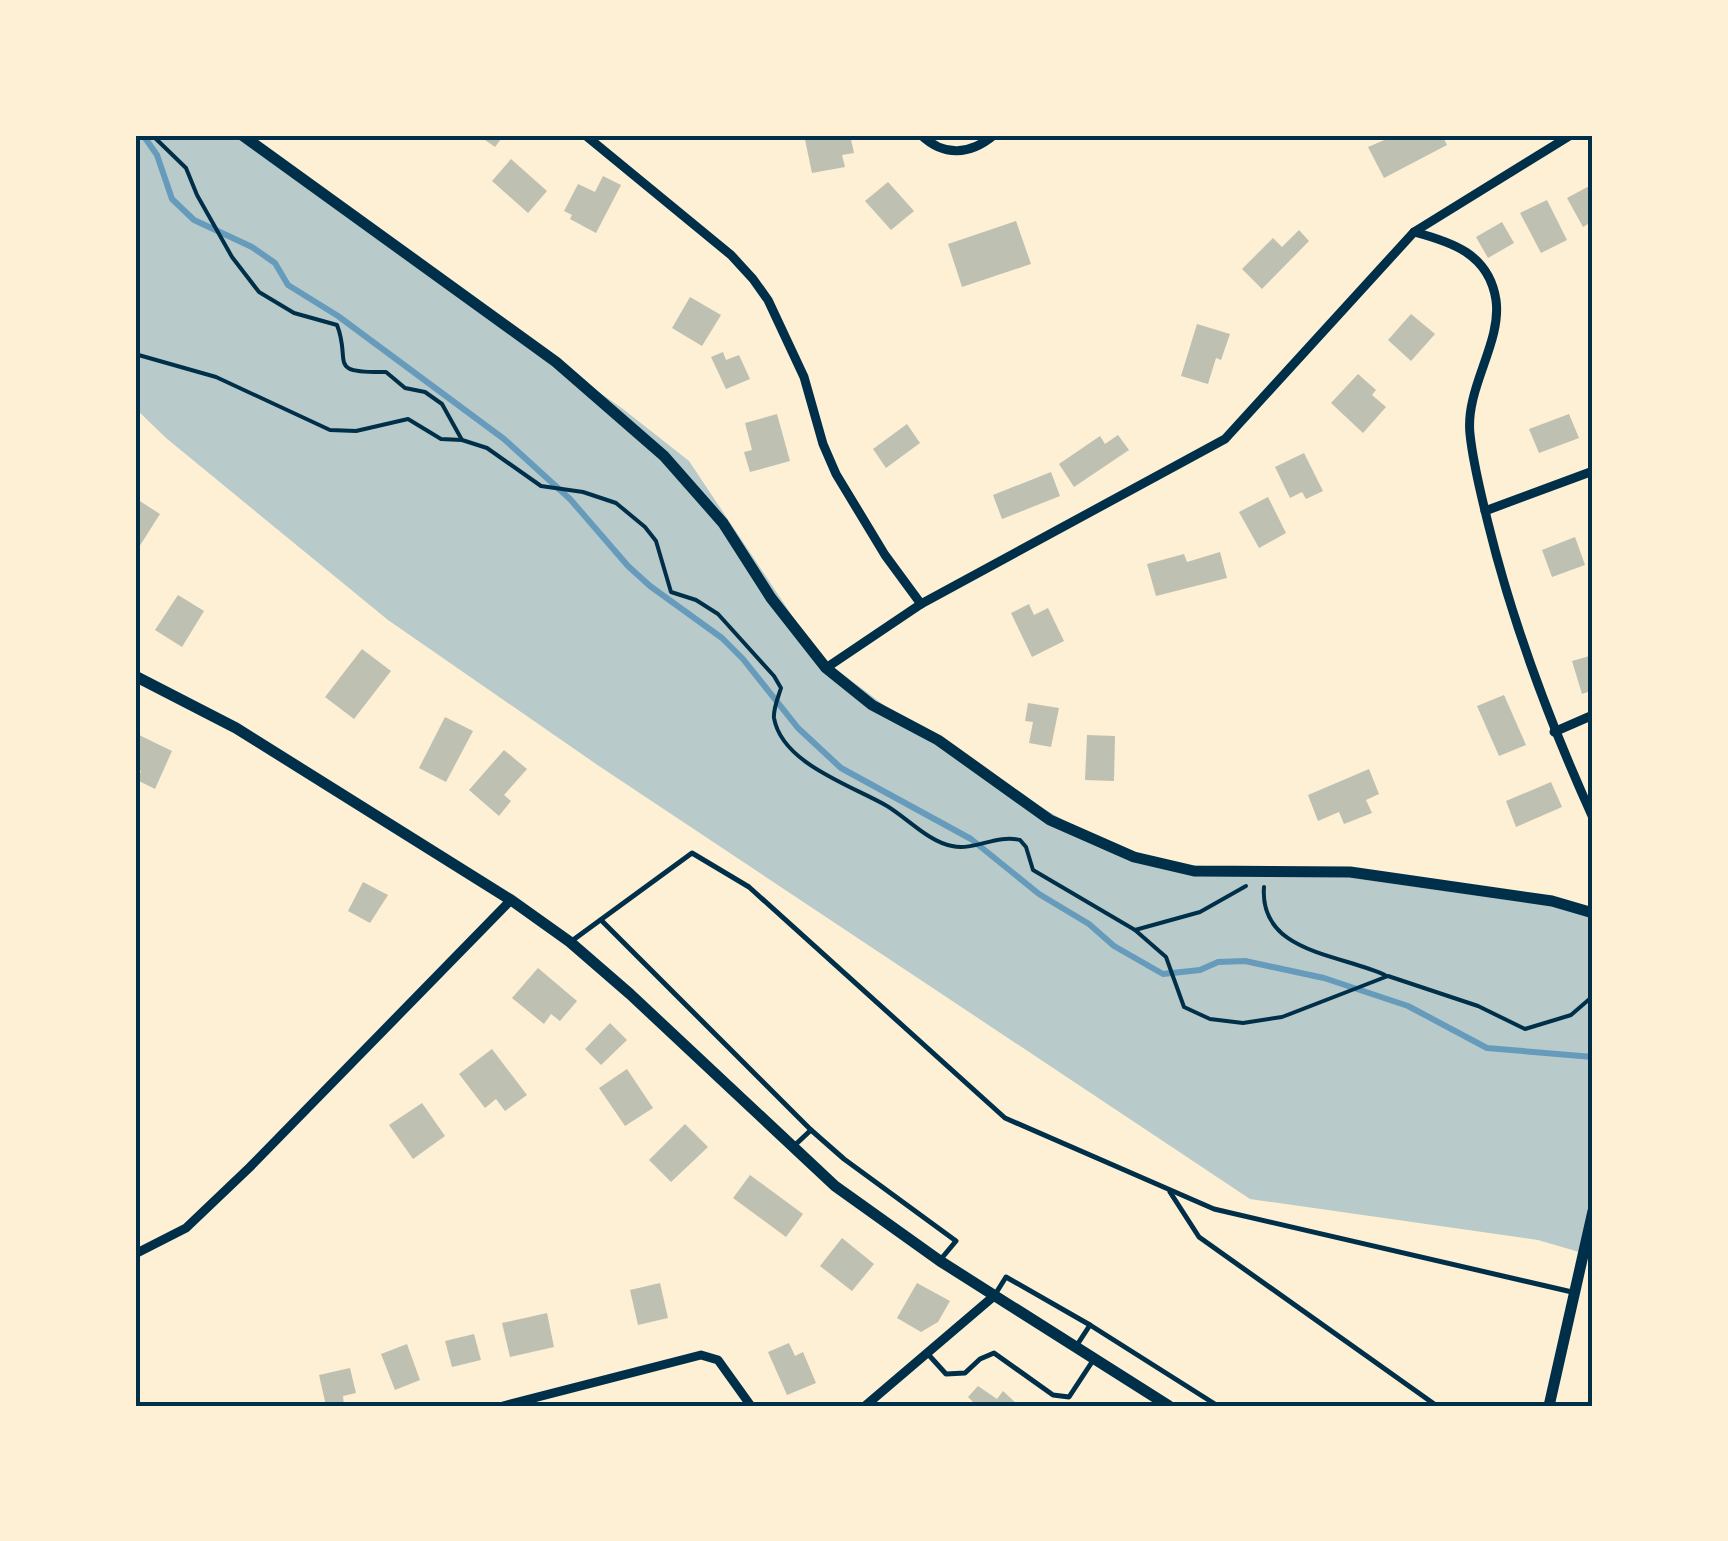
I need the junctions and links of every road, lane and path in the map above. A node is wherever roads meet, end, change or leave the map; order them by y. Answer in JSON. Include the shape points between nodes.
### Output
{"nodes":[{"id":1,"x":152,"y":135,"type":"edge"},
{"id":2,"x":242,"y":135,"type":"edge"},
{"id":3,"x":584,"y":135,"type":"edge"},
{"id":4,"x":920,"y":135,"type":"edge"},
{"id":5,"x":994,"y":135,"type":"edge"},
{"id":6,"x":1570,"y":135,"type":"edge"},
{"id":7,"x":1414,"y":232,"type":"junction"},
{"id":8,"x":135,"y":354,"type":"edge"},
{"id":9,"x":462,"y":440,"type":"junction"},
{"id":10,"x":1593,"y":471,"type":"edge"},
{"id":11,"x":1485,"y":511,"type":"junction"},
{"id":12,"x":921,"y":604,"type":"junction"},
{"id":13,"x":826,"y":668,"type":"junction"},
{"id":14,"x":135,"y":676,"type":"edge"},
{"id":15,"x":1593,"y":716,"type":"edge"},
{"id":16,"x":1554,"y":732,"type":"junction"},
{"id":17,"x":1593,"y":818,"type":"edge"},
{"id":18,"x":1266,"y":872,"type":"junction"},
{"id":19,"x":512,"y":900,"type":"junction"},
{"id":20,"x":1593,"y":913,"type":"edge"},
{"id":21,"x":601,"y":920,"type":"junction"},
{"id":22,"x":1135,"y":930,"type":"junction"},
{"id":23,"x":570,"y":942,"type":"junction"},
{"id":24,"x":1388,"y":976,"type":"junction"},
{"id":25,"x":1593,"y":996,"type":"edge"},
{"id":26,"x":812,"y":1130,"type":"junction"},
{"id":27,"x":792,"y":1147,"type":"junction"},
{"id":28,"x":1169,"y":1190,"type":"junction"},
{"id":29,"x":1593,"y":1212,"type":"edge"},
{"id":30,"x":135,"y":1254,"type":"edge"},
{"id":31,"x":940,"y":1261,"type":"junction"},
{"id":32,"x":1574,"y":1292,"type":"junction"},
{"id":33,"x":994,"y":1296,"type":"junction"},
{"id":34,"x":1090,"y":1326,"type":"junction"},
{"id":35,"x":1075,"y":1347,"type":"junction"},
{"id":36,"x":927,"y":1353,"type":"junction"},
{"id":37,"x":1094,"y":1359,"type":"junction"},
{"id":38,"x":867,"y":1405,"type":"edge"},
{"id":39,"x":503,"y":1406,"type":"edge"},
{"id":40,"x":751,"y":1406,"type":"edge"},
{"id":41,"x":1170,"y":1406,"type":"edge"},
{"id":42,"x":1218,"y":1406,"type":"edge"},
{"id":43,"x":1436,"y":1406,"type":"edge"},
{"id":44,"x":1548,"y":1406,"type":"edge"}],
"edges":[{"from":1,"to":9,"type":"path","via":[[186,168],[226,246],[259,292],[294,313],[336,325],[340,355],[350,368],[386,372],[404,388],[425,392],[442,404]]},
{"from":2,"to":13,"type":"street","via":[[556,362],[664,456],[723,523],[770,598]]},
{"from":3,"to":12,"type":"street","via":[[731,255],[760,290],[804,377],[836,474]]},
{"from":4,"to":5,"type":"street","via":[[950,152],[981,146]]},
{"from":6,"to":7,"type":"street"},
{"from":7,"to":11,"type":"street","via":[[1456,244],[1482,267],[1496,300],[1469,430]]},
{"from":7,"to":12,"type":"street","via":[[1225,439]]},
{"from":8,"to":9,"type":"path","via":[[216,377],[330,430],[408,418],[440,438]]},
{"from":9,"to":22,"type":"path","via":[[488,448],[541,486],[616,502],[645,527],[656,541],[671,592],[718,614],[774,676],[780,688],[773,714],[778,732],[811,767],[946,846],[1020,840],[1033,870]]},
{"from":10,"to":11,"type":"street"},
{"from":11,"to":16,"type":"street"},
{"from":12,"to":13,"type":"street"},
{"from":13,"to":18,"type":"street","via":[[1050,820],[1134,857],[1194,871]]},
{"from":14,"to":19,"type":"street","via":[[236,728]]},
{"from":15,"to":16,"type":"street"},
{"from":16,"to":17,"type":"street"},
{"from":18,"to":20,"type":"street","via":[[1434,882]]},
{"from":18,"to":22,"type":"path","via":[[1200,912]]},
{"from":18,"to":24,"type":"path","via":[[1268,919],[1284,937]]},
{"from":19,"to":23,"type":"street"},
{"from":19,"to":30,"type":"street","via":[[186,1228]]},
{"from":21,"to":23,"type":"lane"},
{"from":21,"to":26,"type":"lane"},
{"from":21,"to":28,"type":"lane","via":[[692,853],[749,888],[1005,1118]]},
{"from":22,"to":24,"type":"path","via":[[1166,957],[1189,1011],[1226,1022],[1282,1017]]},
{"from":23,"to":27,"type":"street"},
{"from":24,"to":25,"type":"path","via":[[1525,1029],[1571,1016]]},
{"from":26,"to":27,"type":"lane"},
{"from":26,"to":31,"type":"lane","via":[[956,1241]]},
{"from":27,"to":31,"type":"street"},
{"from":28,"to":32,"type":"lane","via":[[1214,1209]]},
{"from":28,"to":43,"type":"lane","via":[[1199,1237]]},
{"from":29,"to":32,"type":"street"},
{"from":31,"to":33,"type":"street"},
{"from":32,"to":44,"type":"street"},
{"from":33,"to":34,"type":"lane","via":[[1006,1277]]},
{"from":33,"to":35,"type":"street"},
{"from":33,"to":36,"type":"street"},
{"from":34,"to":35,"type":"lane"},
{"from":34,"to":42,"type":"lane"},
{"from":35,"to":37,"type":"street"},
{"from":36,"to":37,"type":"lane","via":[[946,1374],[965,1373],[994,1353],[1053,1395],[1068,1396]]},
{"from":36,"to":38,"type":"street"},
{"from":37,"to":41,"type":"street"},
{"from":39,"to":40,"type":"street","via":[[701,1355],[718,1360]]}]}
